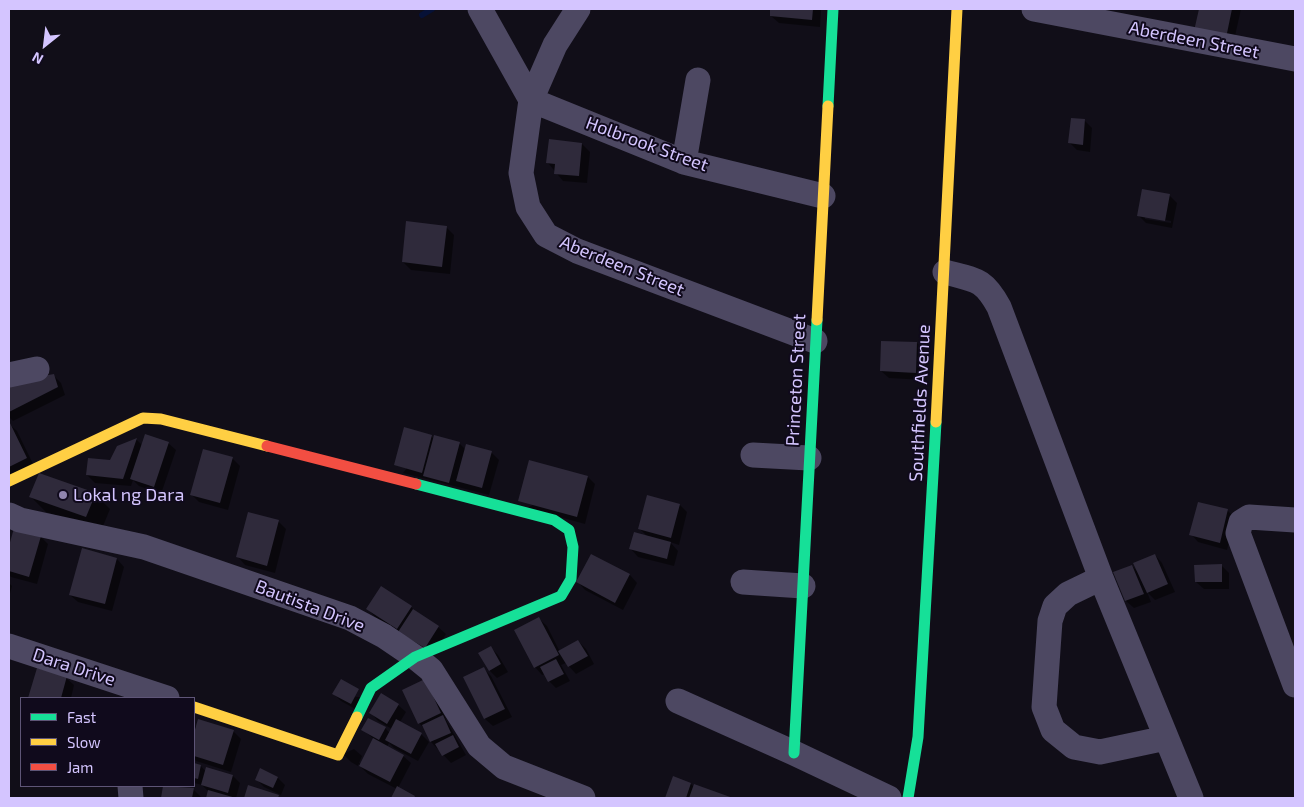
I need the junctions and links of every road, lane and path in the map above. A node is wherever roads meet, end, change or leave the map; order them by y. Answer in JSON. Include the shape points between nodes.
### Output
{"nodes":[{"id":1,"x":480,"y":9,"type":"edge"},
{"id":2,"x":578,"y":9,"type":"edge"},
{"id":3,"x":833,"y":9,"type":"edge"},
{"id":4,"x":957,"y":9,"type":"edge"},
{"id":5,"x":1034,"y":9,"type":"edge"},
{"id":6,"x":1295,"y":59,"type":"edge"},
{"id":7,"x":698,"y":80,"type":"dead end"},
{"id":8,"x":531,"y":100,"type":"junction"},
{"id":9,"x":684,"y":162,"type":"junction"},
{"id":10,"x":823,"y":196,"type":"junction"},
{"id":11,"x":945,"y":272,"type":"junction"},
{"id":12,"x":815,"y":341,"type":"junction"},
{"id":13,"x":38,"y":369,"type":"dead end"},
{"id":14,"x":9,"y":375,"type":"edge"},
{"id":15,"x":753,"y":455,"type":"dead end"},
{"id":16,"x":809,"y":458,"type":"junction"},
{"id":17,"x":9,"y":480,"type":"edge"},
{"id":18,"x":9,"y":515,"type":"edge"},
{"id":19,"x":1295,"y":520,"type":"edge"},
{"id":20,"x":1102,"y":578,"type":"junction"},
{"id":21,"x":743,"y":582,"type":"dead end"},
{"id":22,"x":803,"y":586,"type":"junction"},
{"id":23,"x":9,"y":646,"type":"edge"},
{"id":24,"x":415,"y":657,"type":"junction"},
{"id":25,"x":1295,"y":685,"type":"edge"},
{"id":26,"x":138,"y":694,"type":"edge"},
{"id":27,"x":160,"y":697,"type":"edge"},
{"id":28,"x":678,"y":701,"type":"dead end"},
{"id":29,"x":195,"y":707,"type":"edge"},
{"id":30,"x":1166,"y":738,"type":"junction"},
{"id":31,"x":794,"y":753,"type":"junction"},
{"id":32,"x":583,"y":798,"type":"edge"},
{"id":33,"x":888,"y":798,"type":"edge"},
{"id":34,"x":908,"y":798,"type":"edge"},
{"id":35,"x":1190,"y":798,"type":"edge"}],
"edges":[{"from":1,"to":8,"type":"street"},
{"from":2,"to":8,"type":"street","name":"Aberdeen Street","via":[[555,45]]},
{"from":3,"to":10,"type":"street","name":"Princeton Street"},
{"from":4,"to":11,"type":"street","name":"Southfields Avenue"},
{"from":5,"to":6,"type":"street","name":"Aberdeen Street"},
{"from":7,"to":9,"type":"street"},
{"from":8,"to":9,"type":"street","name":"Holbrook Street"},
{"from":8,"to":12,"type":"street","name":"Aberdeen Street","via":[[521,173],[528,207],[546,235],[577,251]]},
{"from":9,"to":10,"type":"street","name":"Holbrook Street"},
{"from":10,"to":12,"type":"street","name":"Princeton Street"},
{"from":11,"to":20,"type":"street","via":[[978,280],[990,291],[999,307]]},
{"from":11,"to":34,"type":"street","name":"Southfields Avenue","via":[[918,737]]},
{"from":12,"to":16,"type":"street","name":"Princeton Street"},
{"from":13,"to":14,"type":"street"},
{"from":15,"to":16,"type":"street"},
{"from":16,"to":22,"type":"street","name":"Princeton Street"},
{"from":17,"to":24,"type":"street","via":[[143,418],[161,419],[554,520],[569,530],[573,547],[571,579],[561,596]]},
{"from":18,"to":24,"type":"street","name":"Bautista Drive","via":[[144,547],[350,618]]},
{"from":19,"to":25,"type":"street","via":[[1249,517],[1241,522],[1238,533]]},
{"from":20,"to":30,"type":"street"},
{"from":20,"to":30,"type":"street","via":[[1068,594],[1055,606],[1050,621],[1044,707],[1053,730],[1074,747],[1100,752]]},
{"from":21,"to":22,"type":"street"},
{"from":22,"to":31,"type":"street","name":"Princeton Street"},
{"from":23,"to":26,"type":"street","name":"Dara Drive"},
{"from":24,"to":29,"type":"street","via":[[371,688],[338,755]]},
{"from":24,"to":32,"type":"street","name":"Bautista Drive","via":[[431,670],[479,746],[504,767]]},
{"from":26,"to":27,"type":"street","name":"Dara Drive"},
{"from":28,"to":31,"type":"street"},
{"from":30,"to":35,"type":"street"},
{"from":31,"to":33,"type":"street"}]}
